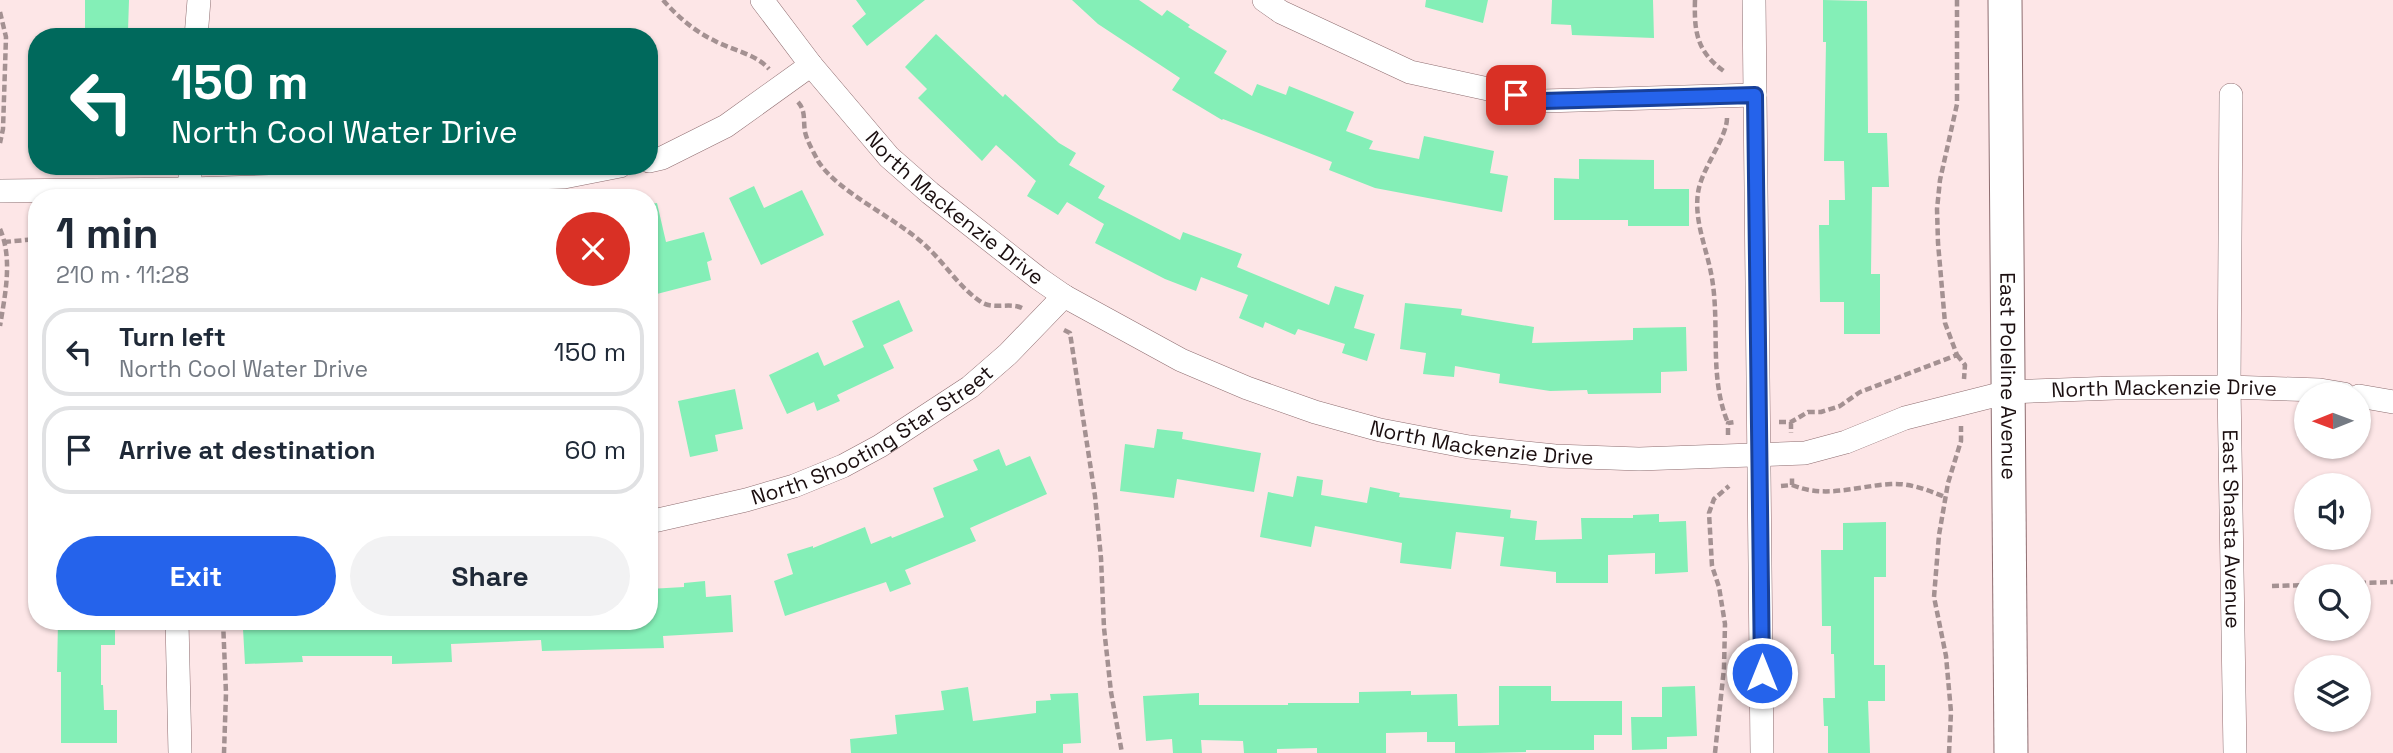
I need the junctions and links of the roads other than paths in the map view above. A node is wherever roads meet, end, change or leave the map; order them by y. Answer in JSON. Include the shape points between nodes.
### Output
{"nodes":[{"id":1,"x":199,"y":0,"type":"edge"},
{"id":2,"x":762,"y":0,"type":"edge"},
{"id":3,"x":1264,"y":0,"type":"edge"},
{"id":4,"x":1754,"y":0,"type":"edge"},
{"id":5,"x":2005,"y":0,"type":"edge"},
{"id":6,"x":197,"y":28,"type":"edge"},
{"id":7,"x":811,"y":65,"type":"junction"},
{"id":8,"x":1755,"y":95,"type":"junction"},
{"id":9,"x":2231,"y":95,"type":"dead end"},
{"id":10,"x":658,"y":159,"type":"edge"},
{"id":11,"x":574,"y":175,"type":"edge"},
{"id":12,"x":190,"y":184,"type":"edge"},
{"id":13,"x":54,"y":189,"type":"edge"},
{"id":14,"x":28,"y":190,"type":"edge"},
{"id":15,"x":0,"y":191,"type":"edge"},
{"id":16,"x":1064,"y":296,"type":"junction"},
{"id":17,"x":2229,"y":387,"type":"junction"},
{"id":18,"x":2294,"y":389,"type":"edge"},
{"id":19,"x":2008,"y":392,"type":"junction"},
{"id":20,"x":2371,"y":398,"type":"edge"},
{"id":21,"x":2393,"y":402,"type":"edge"},
{"id":22,"x":1760,"y":454,"type":"junction"},
{"id":23,"x":658,"y":520,"type":"edge"},
{"id":24,"x":177,"y":630,"type":"edge"},
{"id":25,"x":180,"y":753,"type":"edge"},
{"id":26,"x":1762,"y":753,"type":"edge"},
{"id":27,"x":2011,"y":753,"type":"edge"},
{"id":28,"x":2235,"y":753,"type":"edge"}],
"edges":[{"from":1,"to":6,"type":"street"},
{"from":2,"to":7,"type":"street","name":"North Mackenzie Drive"},
{"from":3,"to":8,"type":"street","via":[[1410,72],[1543,101]]},
{"from":4,"to":8,"type":"street"},
{"from":5,"to":19,"type":"main road","name":"East Poleline Avenue"},
{"from":7,"to":10,"type":"street","via":[[726,126]]},
{"from":7,"to":16,"type":"street","name":"North Mackenzie Drive","via":[[890,156],[930,193]]},
{"from":8,"to":22,"type":"street"},
{"from":9,"to":17,"type":"street","name":"East Shasta Avenue"},
{"from":11,"to":12,"type":"street"},
{"from":12,"to":13,"type":"street"},
{"from":14,"to":15,"type":"street"},
{"from":16,"to":22,"type":"street","name":"North Mackenzie Drive","via":[[1181,360],[1247,388],[1380,430],[1469,447],[1555,456]]},
{"from":16,"to":23,"type":"street","name":"North Shooting Star Street","via":[[970,387],[880,446],[794,486]]},
{"from":17,"to":18,"type":"street","name":"North Mackenzie Drive"},
{"from":17,"to":19,"type":"street","name":"North Mackenzie Drive"},
{"from":17,"to":28,"type":"street","name":"East Shasta Avenue"},
{"from":19,"to":22,"type":"street","name":"North Mackenzie Drive","via":[[1905,418],[1805,453]]},
{"from":19,"to":27,"type":"main road","name":"East Poleline Avenue"},
{"from":20,"to":21,"type":"street"},
{"from":22,"to":26,"type":"street"},
{"from":24,"to":25,"type":"street"}]}
